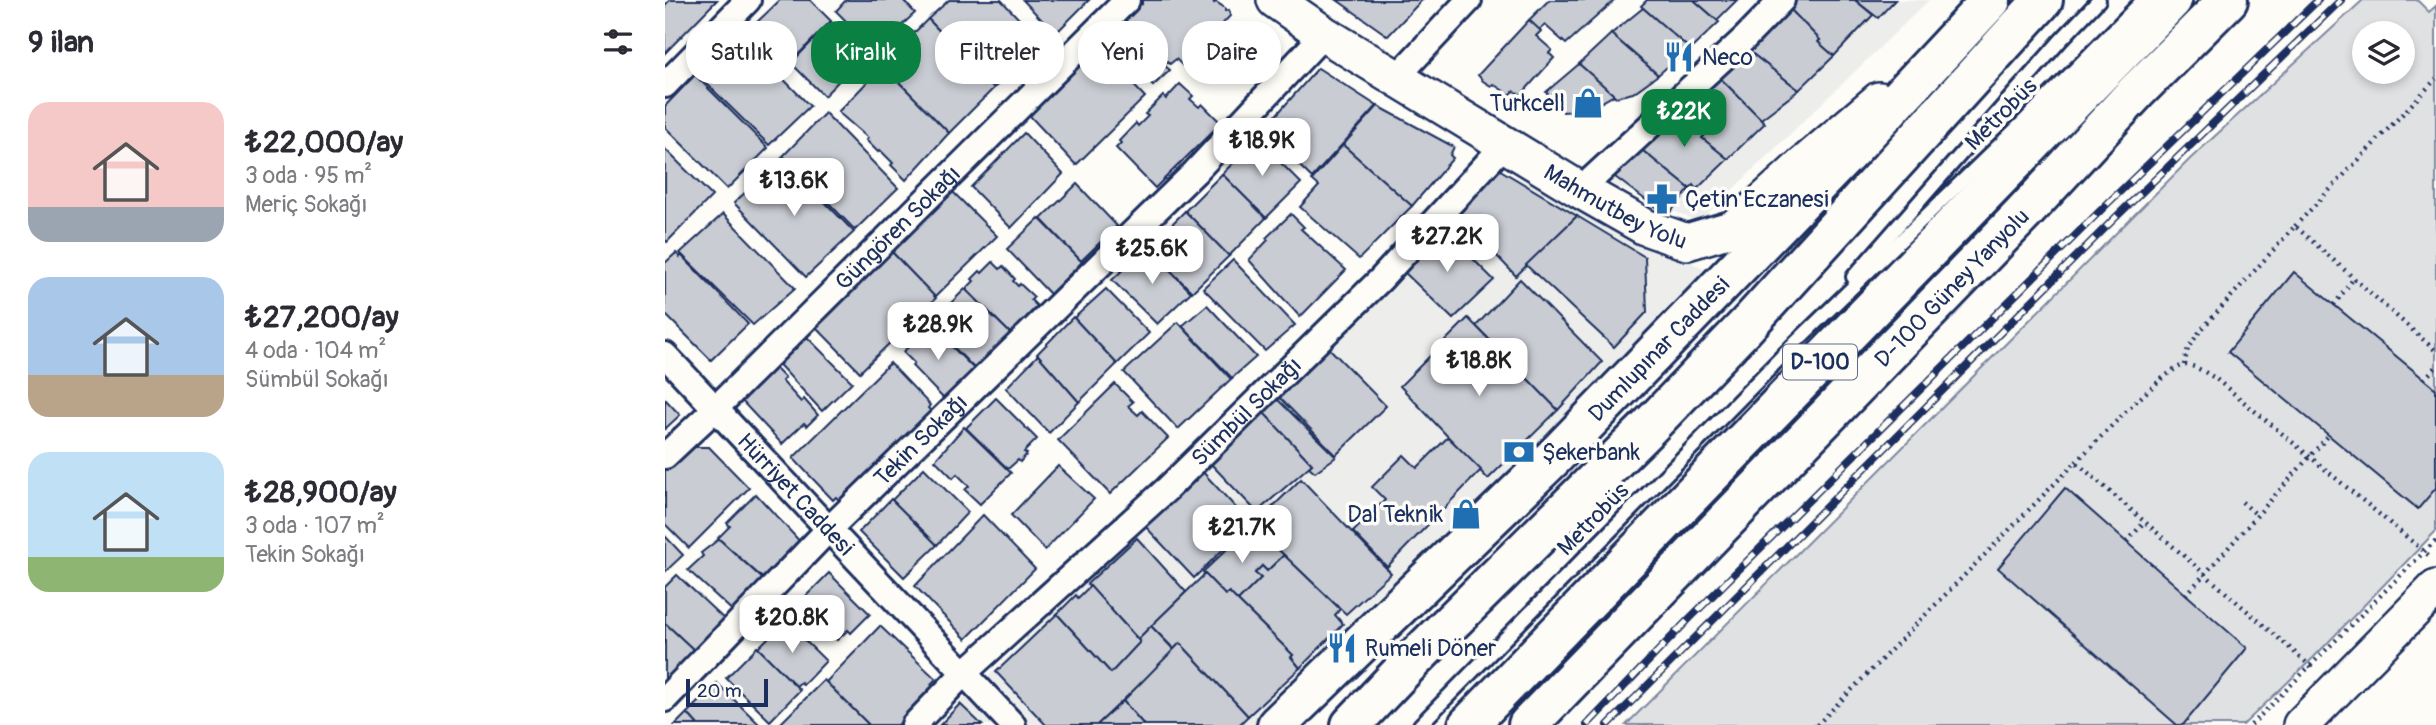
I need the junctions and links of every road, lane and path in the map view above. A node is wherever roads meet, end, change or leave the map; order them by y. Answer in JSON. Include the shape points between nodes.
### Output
{"nodes":[{"id":1,"x":748,"y":0,"type":"edge"},
{"id":2,"x":1127,"y":0,"type":"edge"},
{"id":3,"x":1275,"y":0,"type":"edge"},
{"id":4,"x":1469,"y":0,"type":"edge"},
{"id":5,"x":1782,"y":0,"type":"edge"},
{"id":6,"x":2043,"y":0,"type":"edge"},
{"id":7,"x":2099,"y":0,"type":"edge"},
{"id":8,"x":2143,"y":0,"type":"edge"},
{"id":9,"x":2172,"y":0,"type":"edge"},
{"id":10,"x":2228,"y":0,"type":"edge"},
{"id":11,"x":1980,"y":11,"type":"edge"},
{"id":12,"x":1324,"y":34,"type":"junction"},
{"id":13,"x":1397,"y":78,"type":"junction"},
{"id":14,"x":2436,"y":79,"type":"edge"},
{"id":15,"x":665,"y":85,"type":"edge"},
{"id":16,"x":1506,"y":143,"type":"junction"},
{"id":17,"x":1580,"y":190,"type":"junction"},
{"id":18,"x":2295,"y":226,"type":"junction"},
{"id":19,"x":2354,"y":278,"type":"junction"},
{"id":20,"x":2334,"y":305,"type":"dead end"},
{"id":21,"x":1795,"y":343,"type":"junction"},
{"id":22,"x":2436,"y":351,"type":"edge"},
{"id":23,"x":665,"y":355,"type":"edge"},
{"id":24,"x":2185,"y":365,"type":"junction"},
{"id":25,"x":2436,"y":367,"type":"edge"},
{"id":26,"x":2424,"y":379,"type":"dead end"},
{"id":27,"x":716,"y":408,"type":"junction"},
{"id":28,"x":2329,"y":435,"type":"dead end"},
{"id":29,"x":665,"y":456,"type":"edge"},
{"id":30,"x":2310,"y":457,"type":"junction"},
{"id":31,"x":2077,"y":462,"type":"junction"},
{"id":32,"x":2242,"y":502,"type":"dead end"},
{"id":33,"x":2257,"y":515,"type":"junction"},
{"id":34,"x":2144,"y":522,"type":"junction"},
{"id":35,"x":828,"y":530,"type":"junction"},
{"id":36,"x":2436,"y":540,"type":"edge"},
{"id":37,"x":2127,"y":542,"type":"dead end"},
{"id":38,"x":2425,"y":551,"type":"junction"},
{"id":39,"x":2436,"y":561,"type":"edge"},
{"id":40,"x":2204,"y":574,"type":"junction"},
{"id":41,"x":2436,"y":588,"type":"edge"},
{"id":42,"x":2186,"y":595,"type":"dead end"},
{"id":43,"x":1409,"y":664,"type":"junction"},
{"id":44,"x":2310,"y":666,"type":"junction"},
{"id":45,"x":964,"y":673,"type":"junction"},
{"id":46,"x":2337,"y":689,"type":"junction"},
{"id":47,"x":665,"y":699,"type":"edge"},
{"id":48,"x":914,"y":725,"type":"edge"},
{"id":49,"x":1013,"y":725,"type":"edge"},
{"id":50,"x":1277,"y":725,"type":"edge"},
{"id":51,"x":1333,"y":725,"type":"edge"},
{"id":52,"x":1351,"y":725,"type":"edge"},
{"id":53,"x":1420,"y":725,"type":"edge"},
{"id":54,"x":1468,"y":725,"type":"edge"},
{"id":55,"x":1528,"y":725,"type":"edge"},
{"id":56,"x":1817,"y":725,"type":"edge"},
{"id":57,"x":2251,"y":725,"type":"edge"},
{"id":58,"x":2301,"y":725,"type":"edge"}],
"edges":[{"from":1,"to":15,"type":"street"},
{"from":2,"to":27,"type":"street","name":"Güngören Sokağı"},
{"from":3,"to":12,"type":"main road","name":"Mahmutbey Yolu"},
{"from":4,"to":13,"type":"street"},
{"from":5,"to":17,"type":"street"},
{"from":6,"to":43,"type":"main road","via":[[1675,400]]},
{"from":7,"to":21,"type":"lane","name":"Metrobüs"},
{"from":8,"to":21,"type":"lane","name":"Metrobüs"},
{"from":9,"to":54,"type":"main road","number":"D-100"},
{"from":10,"to":55,"type":"main road","name":"D-100 Güney Yanyolu"},
{"from":11,"to":17,"type":"main road","name":"Mahmutbey Yolu","via":[[1734,228],[1687,242],[1645,227]]},
{"from":11,"to":50,"type":"main road","name":"Dumlupınar Caddesi","via":[[1554,457]]},
{"from":12,"to":13,"type":"main road","name":"Mahmutbey Yolu"},
{"from":12,"to":35,"type":"street","name":"Tekin Sokağı","via":[[1195,172]]},
{"from":13,"to":16,"type":"main road","name":"Mahmutbey Yolu"},
{"from":14,"to":18,"type":"path"},
{"from":16,"to":17,"type":"main road","name":"Mahmutbey Yolu"},
{"from":16,"to":45,"type":"street","name":"Sümbül Sokağı","via":[[1381,279],[1167,489]]},
{"from":18,"to":19,"type":"path"},
{"from":18,"to":24,"type":"path","via":[[2200,331],[2188,348]]},
{"from":19,"to":20,"type":"path"},
{"from":19,"to":22,"type":"path"},
{"from":21,"to":53,"type":"lane","name":"Metrobüs"},
{"from":23,"to":27,"type":"street","name":"Hürriyet Caddesi"},
{"from":24,"to":30,"type":"path","via":[[2215,378]]},
{"from":24,"to":31,"type":"path","via":[[2165,375]]},
{"from":25,"to":26,"type":"path"},
{"from":27,"to":29,"type":"street","name":"Güngören Sokağı"},
{"from":27,"to":35,"type":"street","name":"Hürriyet Caddesi"},
{"from":28,"to":30,"type":"path"},
{"from":30,"to":33,"type":"path"},
{"from":30,"to":38,"type":"path"},
{"from":31,"to":34,"type":"path"},
{"from":31,"to":56,"type":"path"},
{"from":32,"to":33,"type":"path"},
{"from":33,"to":40,"type":"path"},
{"from":34,"to":37,"type":"path"},
{"from":34,"to":40,"type":"path"},
{"from":35,"to":45,"type":"street","name":"Hürriyet Caddesi"},
{"from":35,"to":47,"type":"street","name":"Tekin Sokağı"},
{"from":36,"to":38,"type":"path"},
{"from":38,"to":39,"type":"path"},
{"from":38,"to":44,"type":"path"},
{"from":40,"to":42,"type":"path"},
{"from":40,"to":44,"type":"path"},
{"from":41,"to":46,"type":"main road"},
{"from":43,"to":51,"type":"main road"},
{"from":43,"to":52,"type":"main road"},
{"from":44,"to":46,"type":"path"},
{"from":44,"to":57,"type":"path"},
{"from":45,"to":48,"type":"street","name":"Sümbül Sokağı"},
{"from":45,"to":49,"type":"street","name":"Hürriyet Caddesi"},
{"from":46,"to":58,"type":"main road"}]}
